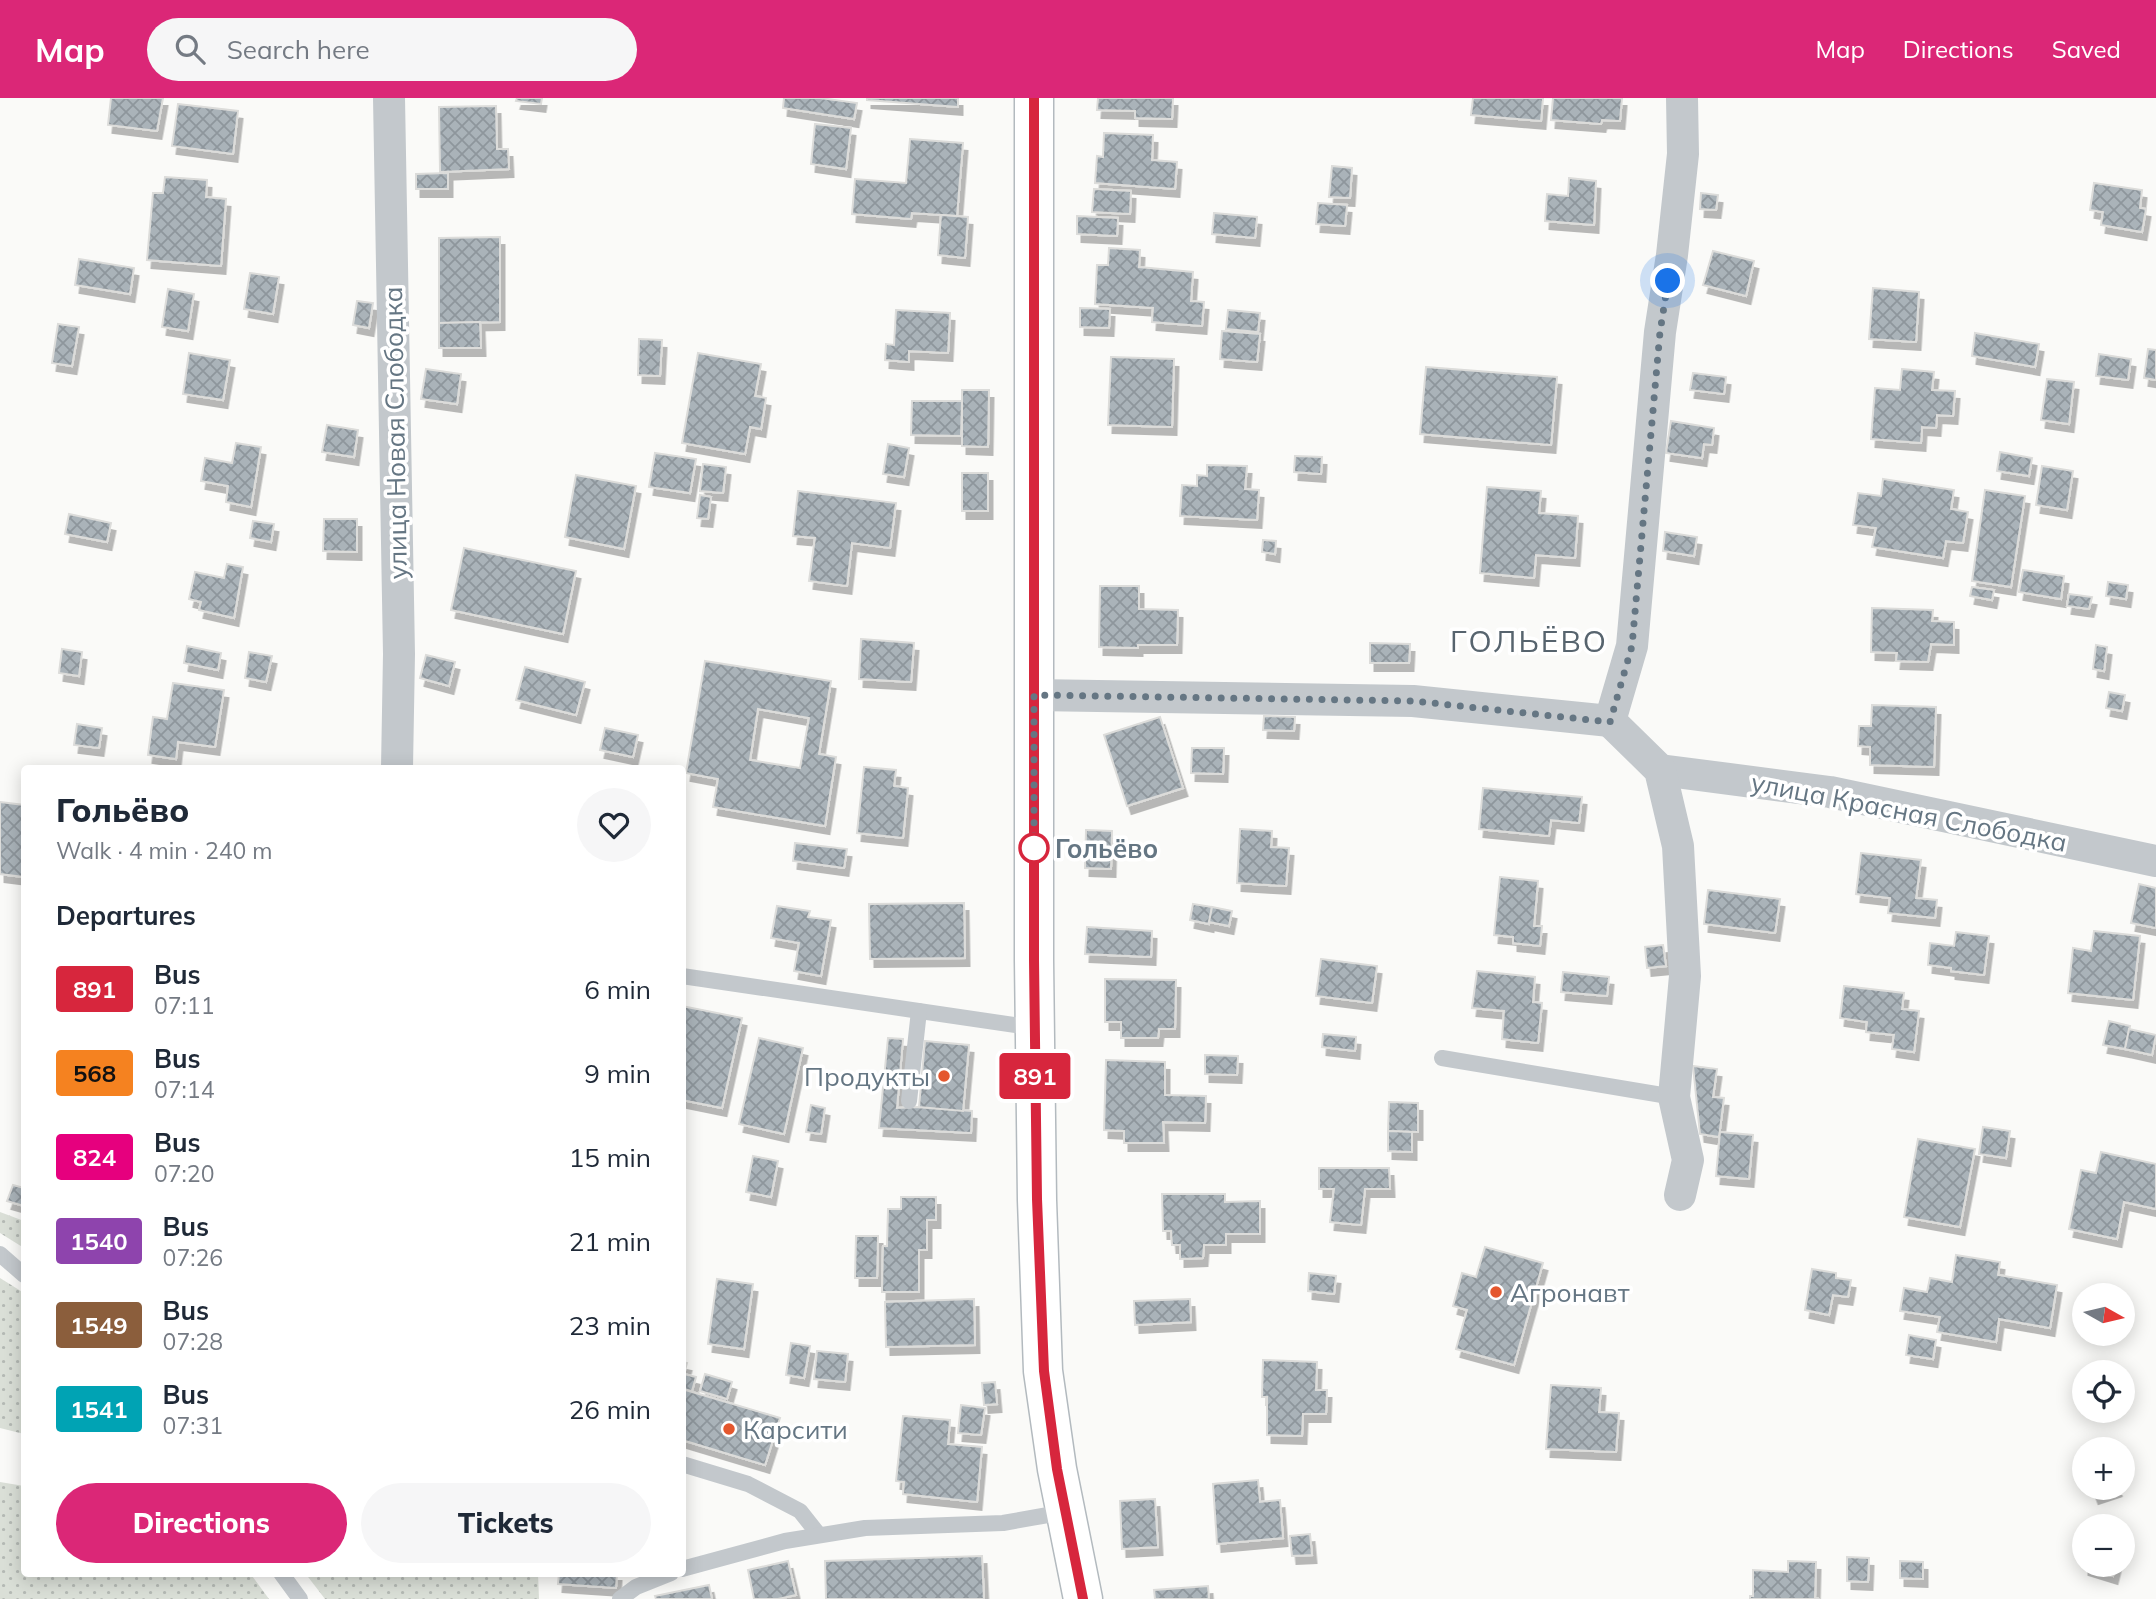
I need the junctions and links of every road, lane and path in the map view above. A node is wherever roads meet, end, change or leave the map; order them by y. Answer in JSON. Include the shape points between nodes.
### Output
{"nodes":[{"id":1,"x":389,"y":98,"type":"edge"},
{"id":2,"x":1034,"y":98,"type":"edge"},
{"id":3,"x":1682,"y":98,"type":"edge"},
{"id":4,"x":1034,"y":695,"type":"junction"},
{"id":5,"x":1610,"y":722,"type":"junction"},
{"id":6,"x":397,"y":765,"type":"edge"},
{"id":7,"x":1660,"y":770,"type":"junction"},
{"id":8,"x":2156,"y":861,"type":"edge"},
{"id":9,"x":686,"y":977,"type":"edge"},
{"id":10,"x":919,"y":1011,"type":"junction"},
{"id":11,"x":1035,"y":1028,"type":"junction"},
{"id":12,"x":1442,"y":1058,"type":"dead end"},
{"id":13,"x":1674,"y":1097,"type":"junction"},
{"id":14,"x":909,"y":1101,"type":"dead end"},
{"id":15,"x":1680,"y":1195,"type":"dead end"},
{"id":16,"x":0,"y":1254,"type":"edge"},
{"id":17,"x":21,"y":1272,"type":"edge"},
{"id":18,"x":686,"y":1465,"type":"edge"},
{"id":19,"x":1065,"y":1512,"type":"junction"},
{"id":20,"x":819,"y":1535,"type":"junction"},
{"id":21,"x":686,"y":1568,"type":"edge"},
{"id":22,"x":284,"y":1577,"type":"edge"},
{"id":23,"x":661,"y":1577,"type":"edge"},
{"id":24,"x":300,"y":1599,"type":"edge"},
{"id":25,"x":620,"y":1599,"type":"edge"},
{"id":26,"x":1083,"y":1599,"type":"edge"}],
"edges":[{"from":1,"to":6,"type":"street","name":"улица Новая Слободка"},
{"from":2,"to":4,"type":"main road"},
{"from":3,"to":5,"type":"street","via":[[1683,155],[1660,332],[1632,646]]},
{"from":4,"to":5,"type":"street","via":[[1413,701]]},
{"from":4,"to":11,"type":"main road"},
{"from":5,"to":7,"type":"street"},
{"from":7,"to":8,"type":"street","name":"улица Красная Слободка","via":[[1830,792]]},
{"from":7,"to":13,"type":"street","via":[[1678,846],[1685,976]]},
{"from":9,"to":10,"type":"lane"},
{"from":10,"to":11,"type":"lane"},
{"from":10,"to":14,"type":"lane"},
{"from":11,"to":19,"type":"main road","via":[[1044,1371]]},
{"from":12,"to":13,"type":"lane"},
{"from":13,"to":15,"type":"street","via":[[1688,1160]]},
{"from":16,"to":17,"type":"lane"},
{"from":18,"to":20,"type":"lane","via":[[748,1484],[800,1511]]},
{"from":19,"to":20,"type":"lane","via":[[1003,1523],[865,1528]]},
{"from":19,"to":26,"type":"main road"},
{"from":20,"to":21,"type":"lane"},
{"from":22,"to":24,"type":"lane"},
{"from":23,"to":25,"type":"lane"}]}
